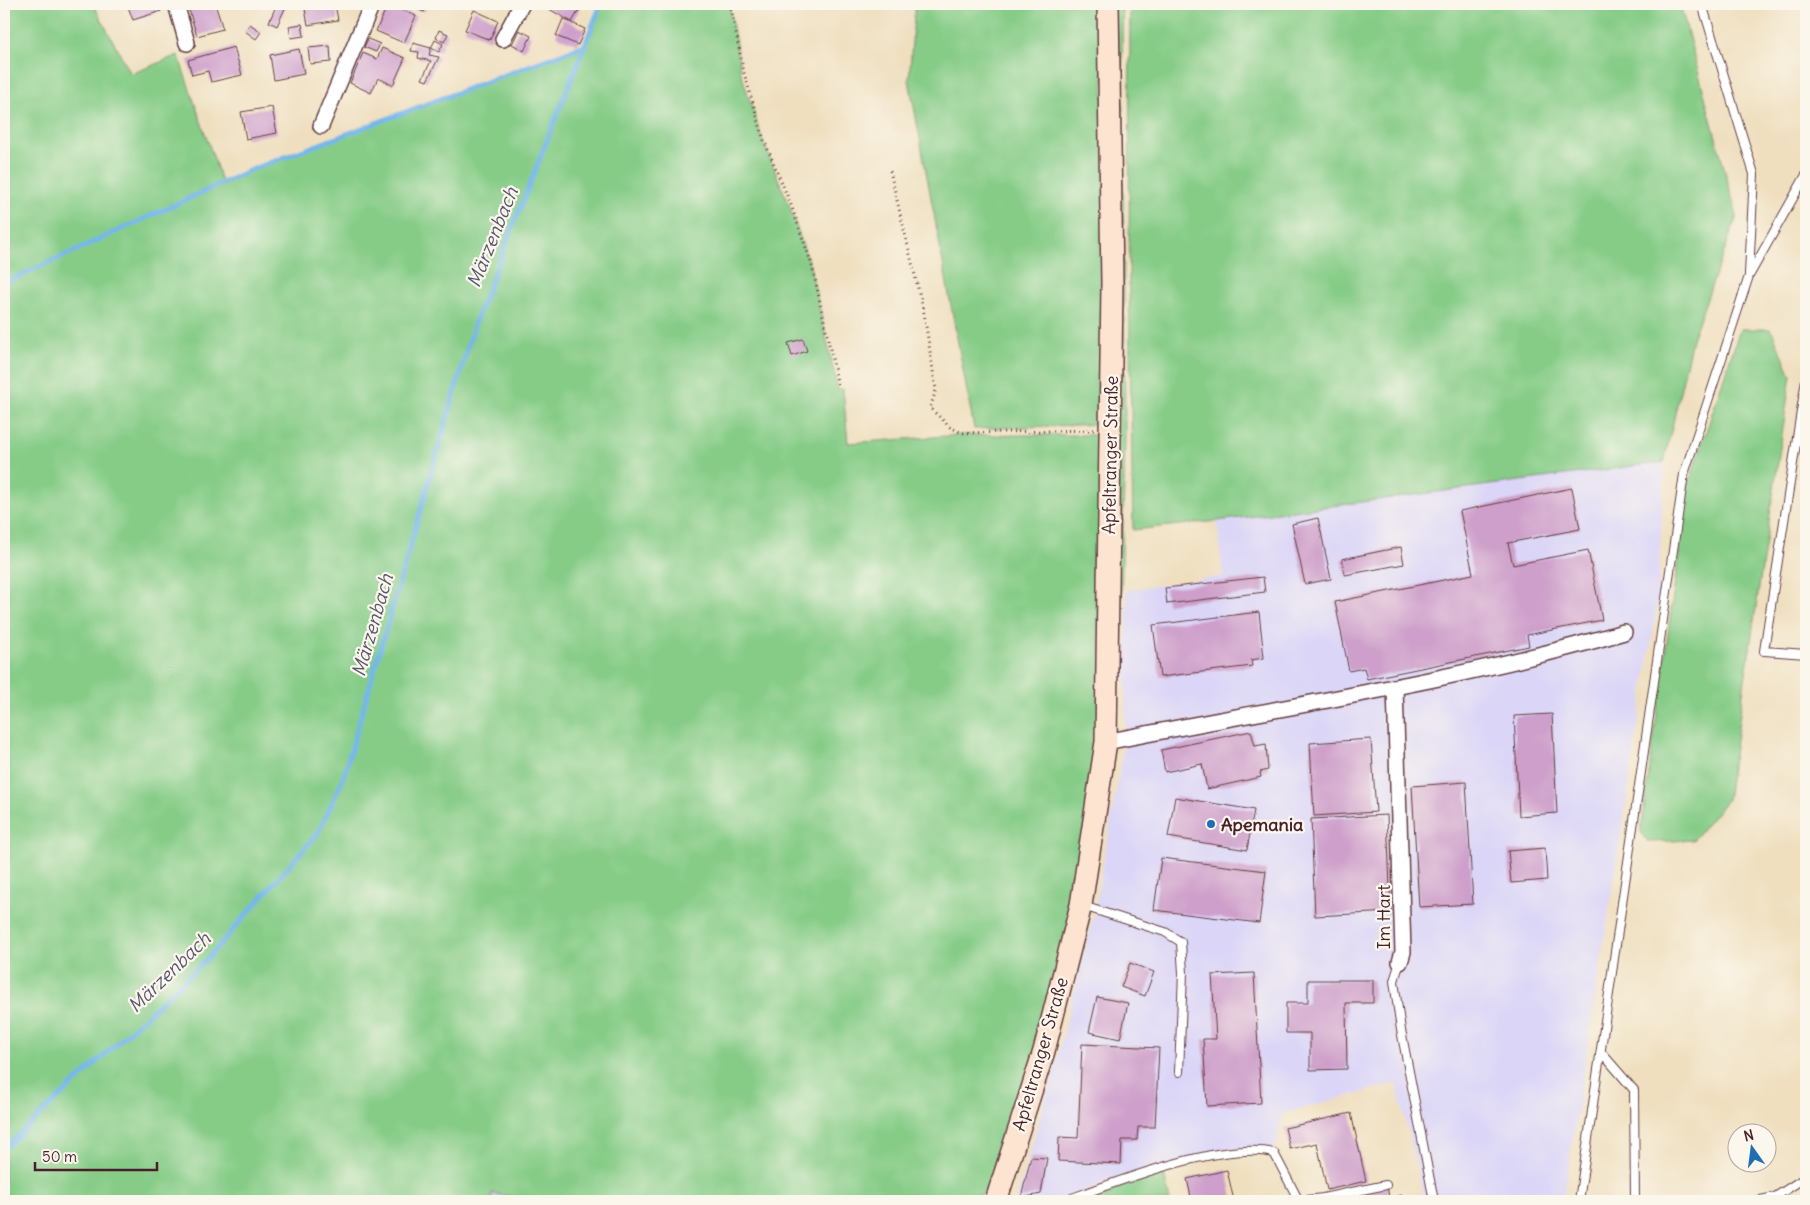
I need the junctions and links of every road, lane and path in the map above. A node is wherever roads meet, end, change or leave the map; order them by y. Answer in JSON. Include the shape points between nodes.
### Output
{"nodes":[{"id":1,"x":176,"y":4,"type":"edge"},
{"id":2,"x":372,"y":4,"type":"edge"},
{"id":3,"x":522,"y":4,"type":"edge"},
{"id":4,"x":730,"y":4,"type":"edge"},
{"id":5,"x":1108,"y":4,"type":"edge"},
{"id":6,"x":1702,"y":4,"type":"edge"},
{"id":7,"x":503,"y":40,"type":"dead end"},
{"id":8,"x":187,"y":43,"type":"dead end"},
{"id":9,"x":321,"y":126,"type":"dead end"},
{"id":10,"x":890,"y":171,"type":"dead end"},
{"id":11,"x":1806,"y":176,"type":"edge"},
{"id":12,"x":1749,"y":276,"type":"junction"},
{"id":13,"x":1806,"y":379,"type":"edge"},
{"id":14,"x":838,"y":386,"type":"dead end"},
{"id":15,"x":1109,"y":430,"type":"junction"},
{"id":16,"x":1624,"y":632,"type":"dead end"},
{"id":17,"x":1806,"y":654,"type":"edge"},
{"id":18,"x":1395,"y":688,"type":"junction"},
{"id":19,"x":1106,"y":742,"type":"junction"},
{"id":20,"x":1081,"y":905,"type":"junction"},
{"id":21,"x":1400,"y":962,"type":"joint"},
{"id":22,"x":1601,"y":1052,"type":"junction"},
{"id":23,"x":1179,"y":1072,"type":"dead end"},
{"id":24,"x":1806,"y":1177,"type":"edge"},
{"id":25,"x":1386,"y":1185,"type":"dead end"},
{"id":26,"x":996,"y":1201,"type":"edge"},
{"id":27,"x":1064,"y":1201,"type":"edge"},
{"id":28,"x":1434,"y":1201,"type":"edge"},
{"id":29,"x":1579,"y":1201,"type":"edge"},
{"id":30,"x":1635,"y":1201,"type":"edge"},
{"id":31,"x":1756,"y":1201,"type":"edge"}],
"edges":[{"from":1,"to":8,"type":"street"},
{"from":2,"to":9,"type":"street"},
{"from":3,"to":7,"type":"street"},
{"from":4,"to":14,"type":"path","via":[[744,73],[761,130],[812,265]]},
{"from":5,"to":15,"type":"street","name":"Apfeltranger Straße","via":[[1112,284]]},
{"from":6,"to":12,"type":"lane","via":[[1754,174]]},
{"from":10,"to":15,"type":"path","via":[[924,314],[936,390],[930,408],[962,432]]},
{"from":11,"to":12,"type":"lane"},
{"from":12,"to":22,"type":"lane","via":[[1684,474]]},
{"from":13,"to":17,"type":"lane","via":[[1764,651]]},
{"from":15,"to":19,"type":"street","name":"Apfeltranger Straße"},
{"from":16,"to":18,"type":"street","via":[[1542,656]]},
{"from":18,"to":19,"type":"street"},
{"from":18,"to":21,"type":"street","name":"Im Hart","via":[[1403,952]]},
{"from":19,"to":20,"type":"street","name":"Apfeltranger Straße"},
{"from":20,"to":23,"type":"lane","via":[[1165,932],[1181,942]]},
{"from":20,"to":26,"type":"street","name":"Apfeltranger Straße","via":[[1044,1051]]},
{"from":21,"to":28,"type":"lane","name":"Im Hart","via":[[1394,981]]},
{"from":22,"to":29,"type":"lane"},
{"from":22,"to":30,"type":"lane","via":[[1634,1090]]},
{"from":24,"to":31,"type":"lane","via":[[1774,1197]]},
{"from":25,"to":27,"type":"lane","via":[[1299,1201],[1274,1153],[1260,1149],[1162,1168]]}]}
